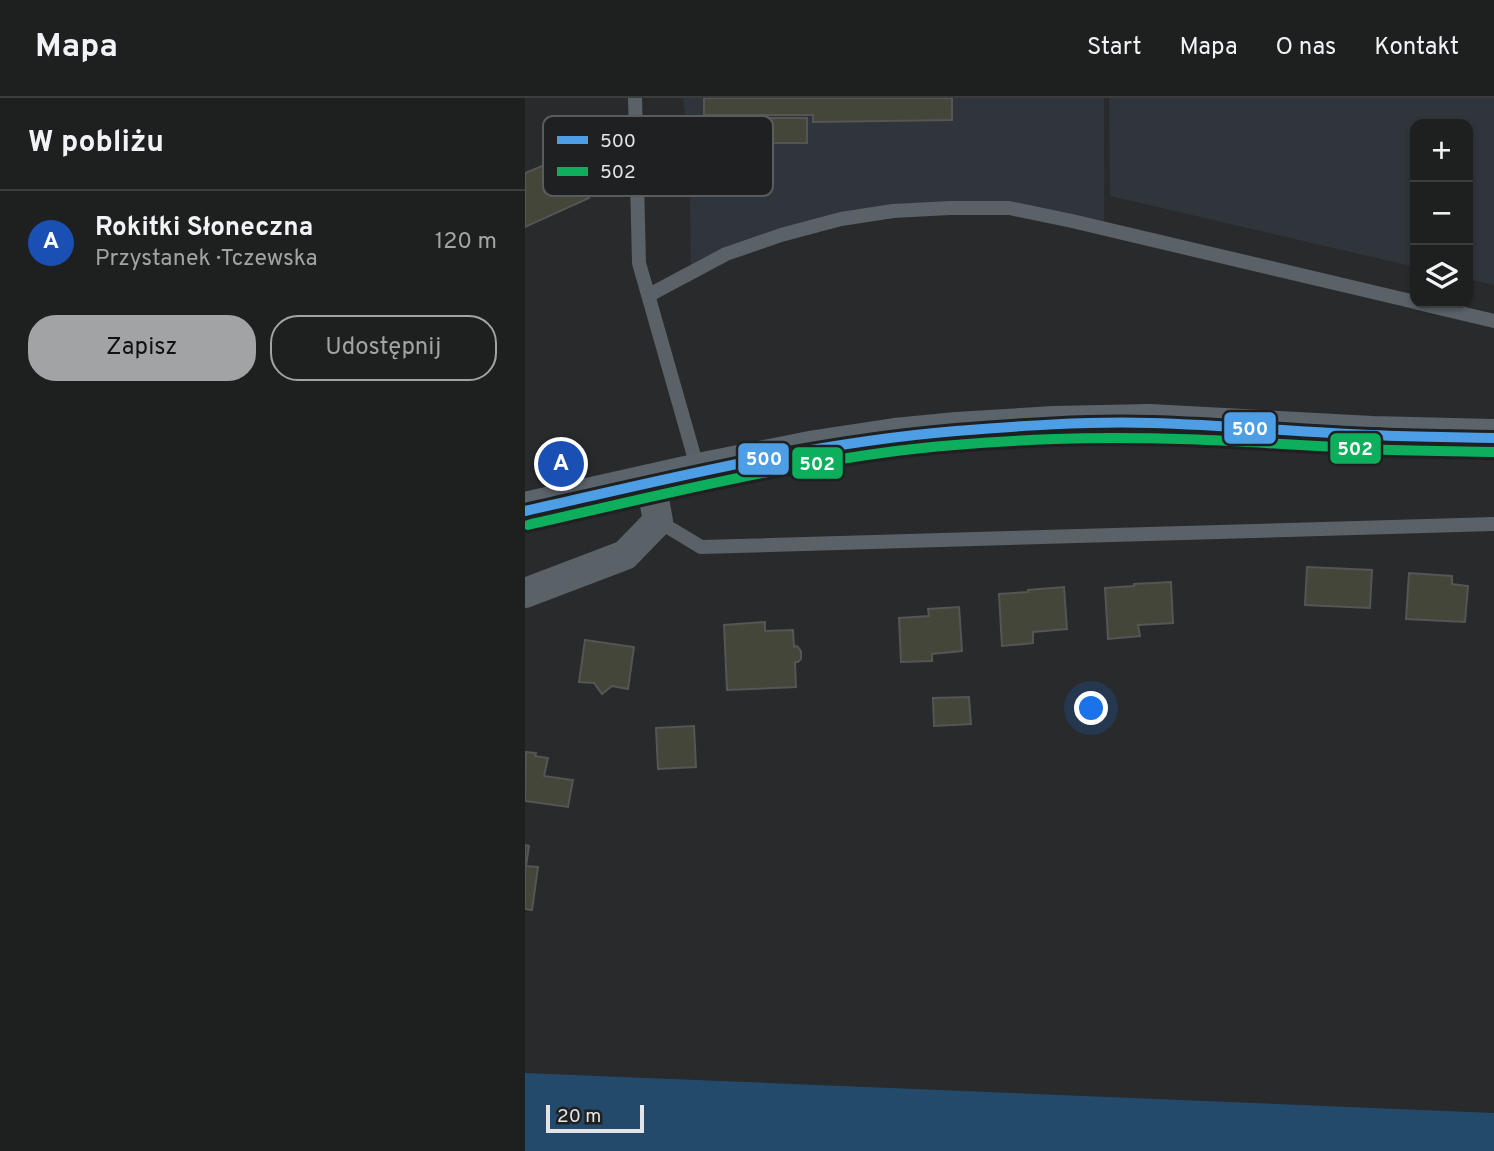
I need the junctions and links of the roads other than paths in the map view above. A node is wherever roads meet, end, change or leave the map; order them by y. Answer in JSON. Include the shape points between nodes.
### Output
{"nodes":[{"id":1,"x":635,"y":98,"type":"edge"},
{"id":2,"x":635,"y":116,"type":"edge"},
{"id":3,"x":637,"y":196,"type":"edge"},
{"id":4,"x":649,"y":295,"type":"junction"},
{"id":5,"x":1410,"y":300,"type":"edge"},
{"id":6,"x":1441,"y":308,"type":"edge"},
{"id":7,"x":1494,"y":321,"type":"edge"},
{"id":8,"x":1494,"y":438,"type":"edge"},
{"id":9,"x":699,"y":472,"type":"junction"},
{"id":10,"x":651,"y":483,"type":"junction"},
{"id":11,"x":525,"y":511,"type":"edge"},
{"id":12,"x":658,"y":521,"type":"junction"},
{"id":13,"x":1494,"y":524,"type":"edge"},
{"id":14,"x":525,"y":593,"type":"edge"}],
"edges":[{"from":1,"to":2,"type":"lane"},
{"from":3,"to":4,"type":"lane","via":[[639,263]]},
{"from":4,"to":5,"type":"lane","via":[[726,254],[841,219],[893,211],[1009,208]]},
{"from":4,"to":9,"type":"lane"},
{"from":6,"to":7,"type":"lane"},
{"from":8,"to":9,"type":"street","via":[[1149,423],[1054,425],[895,438]]},
{"from":9,"to":10,"type":"street"},
{"from":10,"to":11,"type":"street"},
{"from":10,"to":12,"type":"street"},
{"from":12,"to":13,"type":"lane","via":[[701,547]]},
{"from":12,"to":14,"type":"street","via":[[625,555]]}]}
